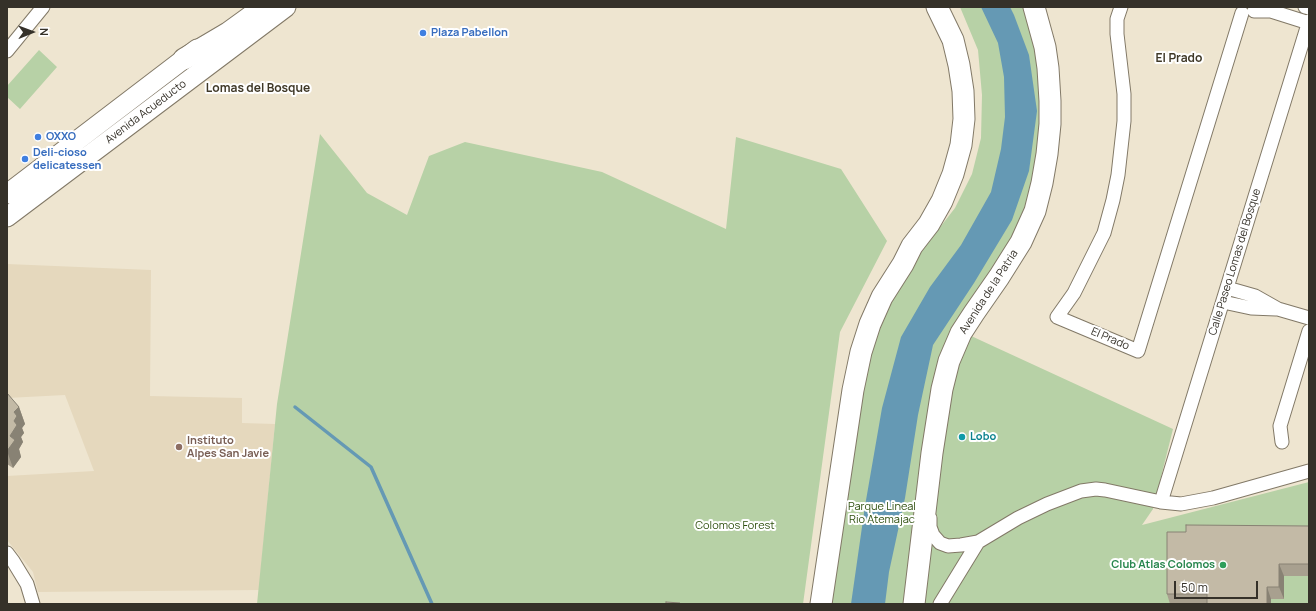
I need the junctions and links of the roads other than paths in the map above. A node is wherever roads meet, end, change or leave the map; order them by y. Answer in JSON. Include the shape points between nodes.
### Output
{"nodes":[{"id":1,"x":43,"y":7,"type":"edge"},
{"id":2,"x":249,"y":7,"type":"edge"},
{"id":3,"x":264,"y":7,"type":"edge"},
{"id":4,"x":286,"y":7,"type":"edge"},
{"id":5,"x":938,"y":7,"type":"edge"},
{"id":6,"x":952,"y":7,"type":"edge"},
{"id":7,"x":1034,"y":7,"type":"edge"},
{"id":8,"x":1121,"y":7,"type":"edge"},
{"id":9,"x":1305,"y":7,"type":"edge"},
{"id":10,"x":1309,"y":8,"type":"edge"},
{"id":11,"x":1247,"y":10,"type":"edge"},
{"id":12,"x":1309,"y":22,"type":"edge"},
{"id":13,"x":7,"y":51,"type":"edge"},
{"id":14,"x":184,"y":59,"type":"junction"},
{"id":15,"x":8,"y":192,"type":"edge"},
{"id":16,"x":7,"y":217,"type":"edge"},
{"id":17,"x":903,"y":264,"type":"junction"},
{"id":18,"x":1227,"y":288,"type":"junction"},
{"id":19,"x":1223,"y":302,"type":"junction"},
{"id":20,"x":1278,"y":309,"type":"junction"},
{"id":21,"x":1309,"y":318,"type":"edge"},
{"id":22,"x":1309,"y":331,"type":"edge"},
{"id":23,"x":1303,"y":368,"type":"edge"},
{"id":24,"x":1282,"y":442,"type":"dead end"},
{"id":25,"x":932,"y":453,"type":"junction"},
{"id":26,"x":1309,"y":471,"type":"edge"},
{"id":27,"x":1161,"y":502,"type":"junction"},
{"id":28,"x":978,"y":542,"type":"junction"},
{"id":29,"x":7,"y":553,"type":"edge"},
{"id":30,"x":33,"y":604,"type":"edge"},
{"id":31,"x":821,"y":604,"type":"edge"},
{"id":32,"x":914,"y":604,"type":"edge"},
{"id":33,"x":940,"y":604,"type":"edge"}],
"edges":[{"from":1,"to":13,"type":"street"},
{"from":2,"to":14,"type":"main road","name":"Avenida Acueducto"},
{"from":3,"to":14,"type":"main road","via":[[228,33]]},
{"from":4,"to":16,"type":"main road","name":"Avenida Acueducto"},
{"from":5,"to":17,"type":"main road","via":[[959,65],[964,118],[961,145],[942,201]]},
{"from":6,"to":17,"type":"main road","via":[[962,28],[971,58],[976,91],[975,126],[970,155],[950,206],[935,228]]},
{"from":7,"to":25,"type":"main road","name":"Avenida de la Patria","via":[[1045,46],[1050,101],[1050,124],[1042,183],[1035,210],[1021,242],[961,333],[949,361]]},
{"from":8,"to":11,"type":"street","name":"El Prado","via":[[1117,19],[1117,34],[1124,94],[1124,121],[1118,175],[1104,233],[1074,293],[1057,317],[1138,351]]},
{"from":9,"to":10,"type":"street"},
{"from":11,"to":12,"type":"street","name":"El Prado","via":[[1271,11]]},
{"from":12,"to":18,"type":"street","name":"Calle Paseo Lomas del Bosque"},
{"from":14,"to":15,"type":"main road","name":"Avenida Acueducto"},
{"from":17,"to":31,"type":"main road","via":[[882,297],[861,352]]},
{"from":18,"to":19,"type":"street","name":"Calle Paseo Lomas del Bosque"},
{"from":18,"to":20,"type":"street","via":[[1255,296]]},
{"from":19,"to":20,"type":"street","via":[[1251,308]]},
{"from":19,"to":27,"type":"street","name":"Calle Paseo Lomas del Bosque"},
{"from":20,"to":21,"type":"street"},
{"from":22,"to":23,"type":"street"},
{"from":23,"to":24,"type":"street","via":[[1280,426]]},
{"from":25,"to":28,"type":"street","via":[[930,527],[933,535],[940,543],[948,546]]},
{"from":25,"to":32,"type":"main road","name":"Avenida de la Patria"},
{"from":26,"to":27,"type":"street","via":[[1213,498],[1181,504]]},
{"from":27,"to":28,"type":"street","via":[[1105,490],[1081,491],[1018,518]]},
{"from":28,"to":33,"type":"street"},
{"from":29,"to":30,"type":"street","via":[[27,584]]}]}
